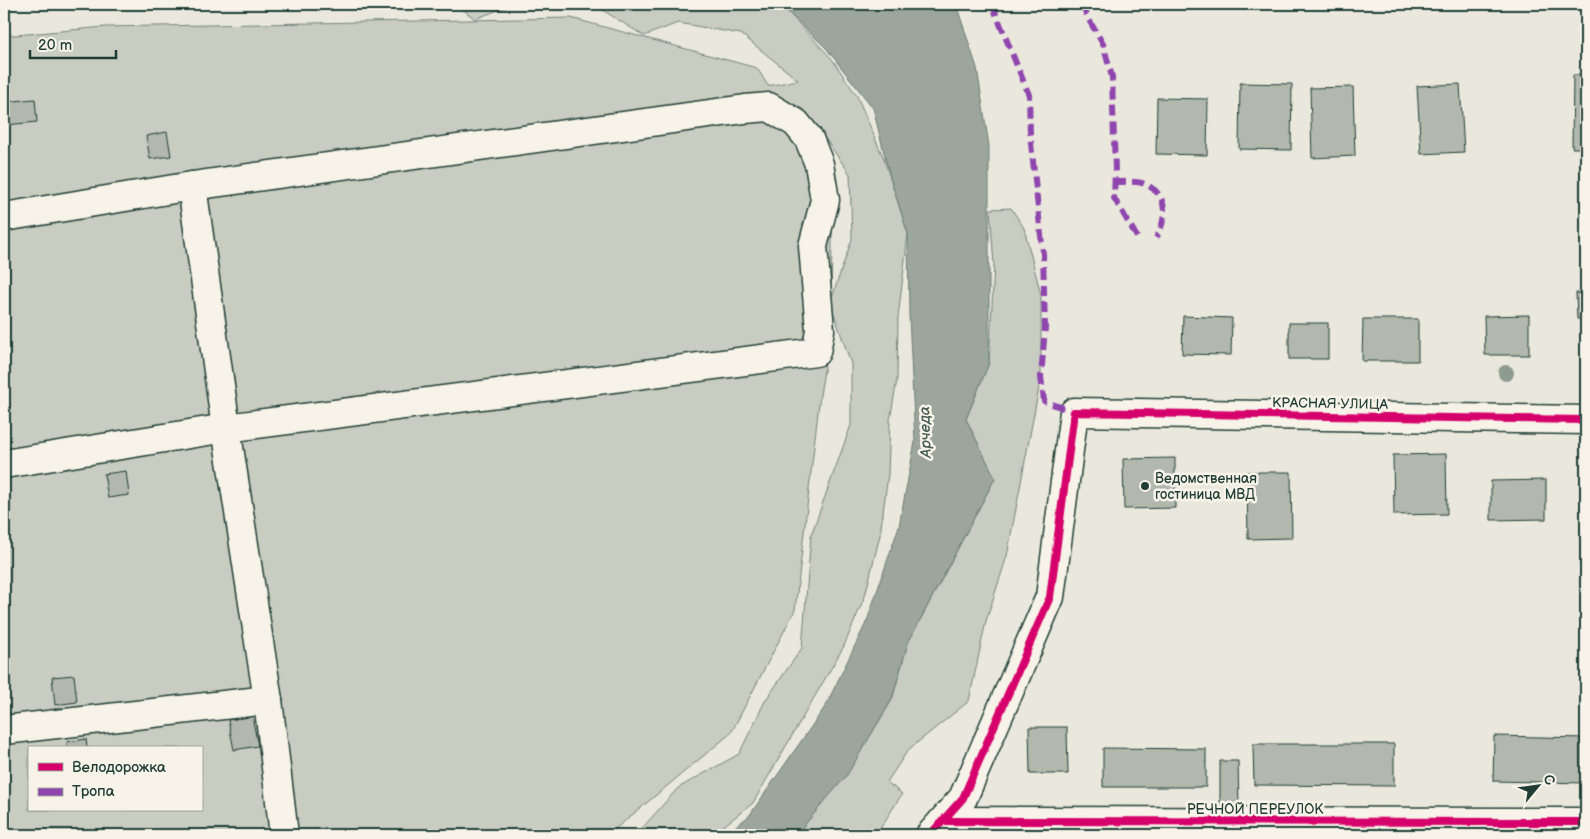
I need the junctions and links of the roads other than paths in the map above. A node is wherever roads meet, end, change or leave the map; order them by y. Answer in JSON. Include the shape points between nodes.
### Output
{"nodes":[{"id":1,"x":192,"y":186,"type":"junction"},
{"id":2,"x":4,"y":217,"type":"edge"},
{"id":3,"x":1586,"y":420,"type":"edge"},
{"id":4,"x":226,"y":428,"type":"junction"},
{"id":5,"x":4,"y":464,"type":"edge"},
{"id":6,"x":268,"y":700,"type":"junction"},
{"id":7,"x":4,"y":730,"type":"edge"},
{"id":8,"x":1586,"y":822,"type":"edge"},
{"id":9,"x":936,"y":828,"type":"edge"},
{"id":10,"x":284,"y":835,"type":"edge"}],
"edges":[{"from":1,"to":2,"type":"street"},
{"from":1,"to":4,"type":"street"},
{"from":1,"to":4,"type":"street","via":[[769,107],[796,123],[809,139],[822,182],[824,200],[813,246],[820,330],[816,352]]},
{"from":3,"to":9,"type":"street","name":"КРАСНАЯ УЛИЦА","via":[[1074,412],[1050,597],[963,798]]},
{"from":4,"to":5,"type":"street"},
{"from":4,"to":6,"type":"street"},
{"from":6,"to":7,"type":"street"},
{"from":6,"to":10,"type":"street"},
{"from":8,"to":9,"type":"street","name":"РЕЧНОЙ ПЕРЕУЛОК"}]}
